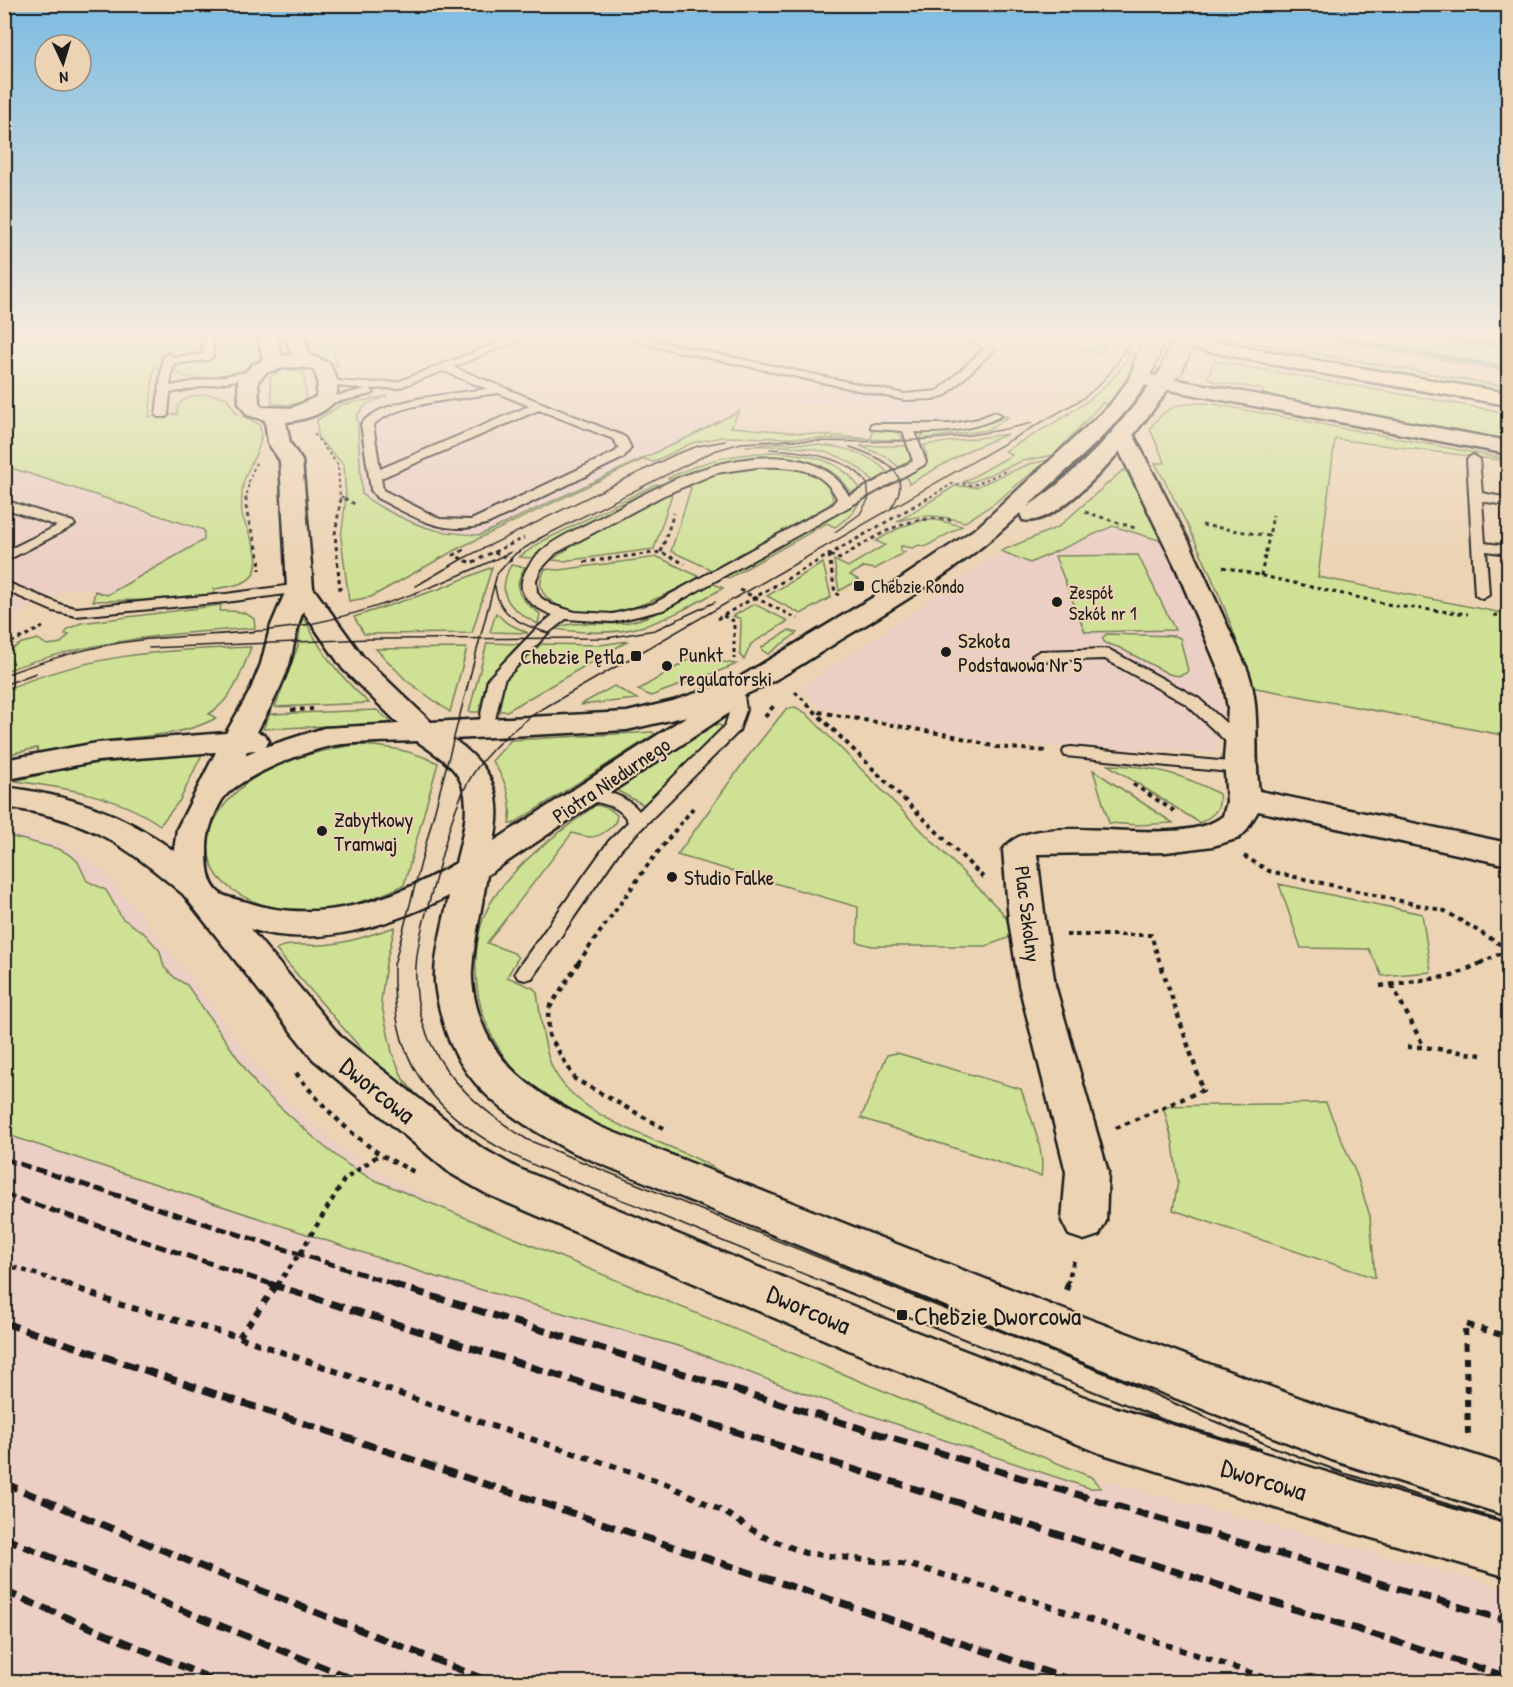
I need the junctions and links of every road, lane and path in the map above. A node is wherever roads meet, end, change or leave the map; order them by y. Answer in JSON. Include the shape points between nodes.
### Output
{"nodes":[{"id":1,"x":261,"y":413,"type":"edge"},
{"id":2,"x":313,"y":413,"type":"edge"},
{"id":3,"x":382,"y":413,"type":"edge"},
{"id":4,"x":522,"y":413,"type":"edge"},
{"id":5,"x":555,"y":413,"type":"edge"},
{"id":6,"x":1113,"y":413,"type":"edge"},
{"id":7,"x":1139,"y":413,"type":"edge"},
{"id":8,"x":1342,"y":413,"type":"edge"},
{"id":9,"x":995,"y":415,"type":"dead end"},
{"id":10,"x":275,"y":416,"type":"junction"},
{"id":11,"x":874,"y":426,"type":"dead end"},
{"id":12,"x":908,"y":428,"type":"junction"},
{"id":13,"x":1122,"y":434,"type":"junction"},
{"id":14,"x":299,"y":437,"type":"junction"},
{"id":15,"x":1509,"y":448,"type":"edge"},
{"id":16,"x":258,"y":457,"type":"dead end"},
{"id":17,"x":1473,"y":459,"type":"dead end"},
{"id":18,"x":338,"y":465,"type":"dead end"},
{"id":19,"x":375,"y":476,"type":"junction"},
{"id":20,"x":952,"y":484,"type":"dead end"},
{"id":21,"x":1475,"y":496,"type":"junction"},
{"id":22,"x":1509,"y":502,"type":"edge"},
{"id":23,"x":4,"y":504,"type":"edge"},
{"id":24,"x":840,"y":506,"type":"junction"},
{"id":25,"x":1082,"y":511,"type":"dead end"},
{"id":26,"x":1273,"y":515,"type":"dead end"},
{"id":27,"x":1202,"y":525,"type":"dead end"},
{"id":28,"x":1138,"y":529,"type":"dead end"},
{"id":29,"x":987,"y":532,"type":"junction"},
{"id":30,"x":1269,"y":536,"type":"junction"},
{"id":31,"x":524,"y":538,"type":"dead end"},
{"id":32,"x":1479,"y":546,"type":"junction"},
{"id":33,"x":1509,"y":550,"type":"edge"},
{"id":34,"x":493,"y":552,"type":"dead end"},
{"id":35,"x":829,"y":555,"type":"junction"},
{"id":36,"x":1183,"y":555,"type":"junction"},
{"id":37,"x":4,"y":558,"type":"edge"},
{"id":38,"x":1261,"y":576,"type":"junction"},
{"id":39,"x":4,"y":585,"type":"edge"},
{"id":40,"x":300,"y":588,"type":"junction"},
{"id":41,"x":840,"y":595,"type":"dead end"},
{"id":42,"x":1482,"y":595,"type":"dead end"},
{"id":43,"x":226,"y":598,"type":"junction"},
{"id":44,"x":341,"y":600,"type":"dead end"},
{"id":45,"x":760,"y":600,"type":"dead end"},
{"id":46,"x":1469,"y":614,"type":"dead end"},
{"id":47,"x":562,"y":615,"type":"junction"},
{"id":48,"x":723,"y":615,"type":"junction"},
{"id":49,"x":807,"y":615,"type":"dead end"},
{"id":50,"x":1490,"y":615,"type":"dead end"},
{"id":51,"x":1509,"y":616,"type":"edge"},
{"id":52,"x":717,"y":619,"type":"dead end"},
{"id":53,"x":800,"y":620,"type":"junction"},
{"id":54,"x":791,"y":625,"type":"dead end"},
{"id":55,"x":1040,"y":656,"type":"dead end"},
{"id":56,"x":742,"y":681,"type":"junction"},
{"id":57,"x":791,"y":689,"type":"dead end"},
{"id":58,"x":776,"y":702,"type":"dead end"},
{"id":59,"x":253,"y":710,"type":"junction"},
{"id":60,"x":818,"y":712,"type":"junction"},
{"id":61,"x":763,"y":720,"type":"dead end"},
{"id":62,"x":486,"y":730,"type":"junction"},
{"id":63,"x":425,"y":734,"type":"junction"},
{"id":64,"x":324,"y":737,"type":"junction"},
{"id":65,"x":236,"y":742,"type":"junction"},
{"id":66,"x":159,"y":745,"type":"junction"},
{"id":67,"x":1078,"y":753,"type":"junction"},
{"id":68,"x":4,"y":770,"type":"edge"},
{"id":69,"x":1241,"y":770,"type":"junction"},
{"id":70,"x":208,"y":795,"type":"junction"},
{"id":71,"x":586,"y":795,"type":"junction"},
{"id":72,"x":4,"y":797,"type":"edge"},
{"id":73,"x":697,"y":804,"type":"dead end"},
{"id":74,"x":637,"y":824,"type":"junction"},
{"id":75,"x":530,"y":835,"type":"junction"},
{"id":76,"x":1211,"y":835,"type":"junction"},
{"id":77,"x":1509,"y":854,"type":"edge"},
{"id":78,"x":471,"y":869,"type":"junction"},
{"id":79,"x":202,"y":894,"type":"junction"},
{"id":80,"x":463,"y":917,"type":"junction"},
{"id":81,"x":1028,"y":928,"type":"junction"},
{"id":82,"x":1509,"y":950,"type":"edge"},
{"id":83,"x":525,"y":973,"type":"dead end"},
{"id":84,"x":1392,"y":985,"type":"junction"},
{"id":85,"x":1380,"y":986,"type":"dead end"},
{"id":86,"x":1407,"y":1047,"type":"dead end"},
{"id":87,"x":1424,"y":1047,"type":"junction"},
{"id":88,"x":1481,"y":1055,"type":"dead end"},
{"id":89,"x":1076,"y":1130,"type":"junction"},
{"id":90,"x":672,"y":1133,"type":"dead end"},
{"id":91,"x":380,"y":1154,"type":"dead end"},
{"id":92,"x":1084,"y":1221,"type":"dead end"},
{"id":93,"x":4,"y":1264,"type":"edge"},
{"id":94,"x":1070,"y":1276,"type":"dead end"},
{"id":95,"x":1065,"y":1291,"type":"dead end"},
{"id":96,"x":239,"y":1337,"type":"junction"},
{"id":97,"x":1509,"y":1337,"type":"edge"},
{"id":98,"x":1468,"y":1443,"type":"dead end"},
{"id":99,"x":1509,"y":1491,"type":"edge"},
{"id":100,"x":1509,"y":1551,"type":"edge"},
{"id":101,"x":1278,"y":1683,"type":"edge"}],
"edges":[{"from":1,"to":10,"type":"main road"},
{"from":2,"to":14,"type":"main road"},
{"from":3,"to":19,"type":"lane","via":[[367,424]]},
{"from":4,"to":19,"type":"lane"},
{"from":5,"to":19,"type":"lane","via":[[617,437],[625,448],[619,455],[495,515],[465,525],[436,522],[387,499],[377,490]]},
{"from":6,"to":29,"type":"main road","name":"Piotra Niedurnego"},
{"from":7,"to":13,"type":"main road","name":"Piotra Niedurnego"},
{"from":8,"to":15,"type":"main road"},
{"from":9,"to":12,"type":"lane","via":[[974,424]]},
{"from":10,"to":14,"type":"main road"},
{"from":10,"to":14,"type":"main road","via":[[279,443]]},
{"from":11,"to":12,"type":"lane"},
{"from":12,"to":24,"type":"lane","via":[[920,462]]},
{"from":13,"to":29,"type":"main road","name":"Piotra Niedurnego","via":[[1079,480],[1028,518]]},
{"from":13,"to":36,"type":"main road","name":"Plac Szkolny"},
{"from":14,"to":40,"type":"main road"},
{"from":16,"to":43,"type":"path","via":[[247,483],[247,516],[260,547],[260,573],[250,583],[223,590]]},
{"from":17,"to":21,"type":"lane"},
{"from":18,"to":44,"type":"path","via":[[341,496],[334,534]]},
{"from":20,"to":35,"type":"path"},
{"from":21,"to":22,"type":"lane"},
{"from":21,"to":32,"type":"lane"},
{"from":23,"to":37,"type":"lane","via":[[68,525]]},
{"from":24,"to":47,"type":"lane","via":[[658,607],[611,618]]},
{"from":24,"to":47,"type":"lane","via":[[843,498],[838,487],[815,468],[771,462],[710,470],[551,550],[529,581],[530,591],[542,606]]},
{"from":25,"to":28,"type":"path"},
{"from":26,"to":30,"type":"path"},
{"from":27,"to":30,"type":"path"},
{"from":29,"to":35,"type":"path","via":[[946,519],[915,518],[839,559]]},
{"from":29,"to":56,"type":"main road","name":"Piotra Niedurnego","via":[[881,604]]},
{"from":30,"to":38,"type":"path"},
{"from":31,"to":34,"type":"path"},
{"from":32,"to":33,"type":"lane"},
{"from":32,"to":42,"type":"lane"},
{"from":35,"to":41,"type":"path","via":[[835,593]]},
{"from":35,"to":48,"type":"path"},
{"from":36,"to":38,"type":"path"},
{"from":36,"to":69,"type":"main road","name":"Plac Szkolny","via":[[1242,698]]},
{"from":38,"to":46,"type":"path","via":[[1396,606]]},
{"from":39,"to":43,"type":"lane","via":[[76,612]]},
{"from":40,"to":43,"type":"lane"},
{"from":40,"to":59,"type":"main road","via":[[283,628],[275,664]]},
{"from":40,"to":63,"type":"main road","via":[[353,663]]},
{"from":45,"to":53,"type":"path"},
{"from":47,"to":62,"type":"lane","via":[[496,679]]},
{"from":48,"to":52,"type":"path"},
{"from":48,"to":56,"type":"path","via":[[734,621],[734,659]]},
{"from":49,"to":53,"type":"path"},
{"from":50,"to":51,"type":"path"},
{"from":53,"to":54,"type":"path"},
{"from":55,"to":69,"type":"lane","via":[[1108,654],[1192,701]]},
{"from":56,"to":62,"type":"main road","name":"Piotra Niedurnego","via":[[682,708],[627,721]]},
{"from":56,"to":71,"type":"main road","name":"Piotra Niedurnego"},
{"from":56,"to":74,"type":"lane","via":[[733,728]]},
{"from":57,"to":60,"type":"path"},
{"from":58,"to":61,"type":"path"},
{"from":59,"to":65,"type":"main road"},
{"from":59,"to":66,"type":"main road","via":[[211,732]]},
{"from":60,"to":67,"type":"path","via":[[996,747]]},
{"from":60,"to":81,"type":"path"},
{"from":62,"to":63,"type":"main road","name":"Piotra Niedurnego"},
{"from":63,"to":64,"type":"main road","name":"Piotra Niedurnego"},
{"from":63,"to":78,"type":"main road","via":[[462,760],[480,788],[482,826]]},
{"from":64,"to":65,"type":"main road"},
{"from":64,"to":70,"type":"main road","via":[[265,757]]},
{"from":65,"to":66,"type":"main road"},
{"from":65,"to":70,"type":"main road"},
{"from":66,"to":68,"type":"main road","via":[[91,752]]},
{"from":67,"to":69,"type":"lane"},
{"from":67,"to":76,"type":"path"},
{"from":69,"to":76,"type":"main road","name":"Plac Szkolny","via":[[1244,807],[1226,830]]},
{"from":69,"to":77,"type":"main road"},
{"from":70,"to":79,"type":"main road","via":[[190,845],[191,865]]},
{"from":71,"to":74,"type":"lane","via":[[611,799],[630,810]]},
{"from":71,"to":75,"type":"main road","name":"Piotra Niedurnego"},
{"from":72,"to":79,"type":"main road","name":"Dworcowa","via":[[76,809],[112,824],[151,848]]},
{"from":73,"to":90,"type":"path","via":[[608,920],[548,1010],[549,1035],[575,1079]]},
{"from":74,"to":83,"type":"lane","via":[[615,845]]},
{"from":75,"to":78,"type":"main road","name":"Piotra Niedurnego"},
{"from":75,"to":80,"type":"main road","via":[[491,877]]},
{"from":76,"to":81,"type":"main road","name":"Plac Szkolny","via":[[1171,840],[1028,844],[1020,850]]},
{"from":76,"to":82,"type":"path","via":[[1269,871],[1445,911]]},
{"from":78,"to":79,"type":"main road","name":"Piotra Niedurnego","via":[[400,906],[321,925],[265,922],[235,914]]},
{"from":78,"to":80,"type":"main road"},
{"from":79,"to":100,"type":"main road","name":"Dworcowa","via":[[327,1048],[465,1160],[502,1181],[1100,1428]]},
{"from":80,"to":99,"type":"main road","via":[[453,972],[456,1001],[467,1038],[486,1070],[499,1083],[533,1110],[585,1139],[1332,1435]]},
{"from":81,"to":89,"type":"main road","name":"Plac Szkolny","via":[[1037,985]]},
{"from":81,"to":89,"type":"path","via":[[1151,935],[1203,1090],[1115,1128]]},
{"from":82,"to":84,"type":"path","via":[[1452,976]]},
{"from":84,"to":85,"type":"path"},
{"from":84,"to":87,"type":"path"},
{"from":86,"to":87,"type":"path"},
{"from":87,"to":88,"type":"path"},
{"from":89,"to":92,"type":"main road","name":"Plac Szkolny","via":[[1087,1172]]},
{"from":91,"to":96,"type":"path","via":[[344,1180],[299,1255]]},
{"from":93,"to":96,"type":"path","via":[[118,1304]]},
{"from":94,"to":95,"type":"path"},
{"from":96,"to":101,"type":"path","via":[[664,1483],[724,1512],[762,1536],[805,1553],[910,1565],[1034,1601]]},
{"from":97,"to":98,"type":"path","via":[[1465,1324]]}]}
